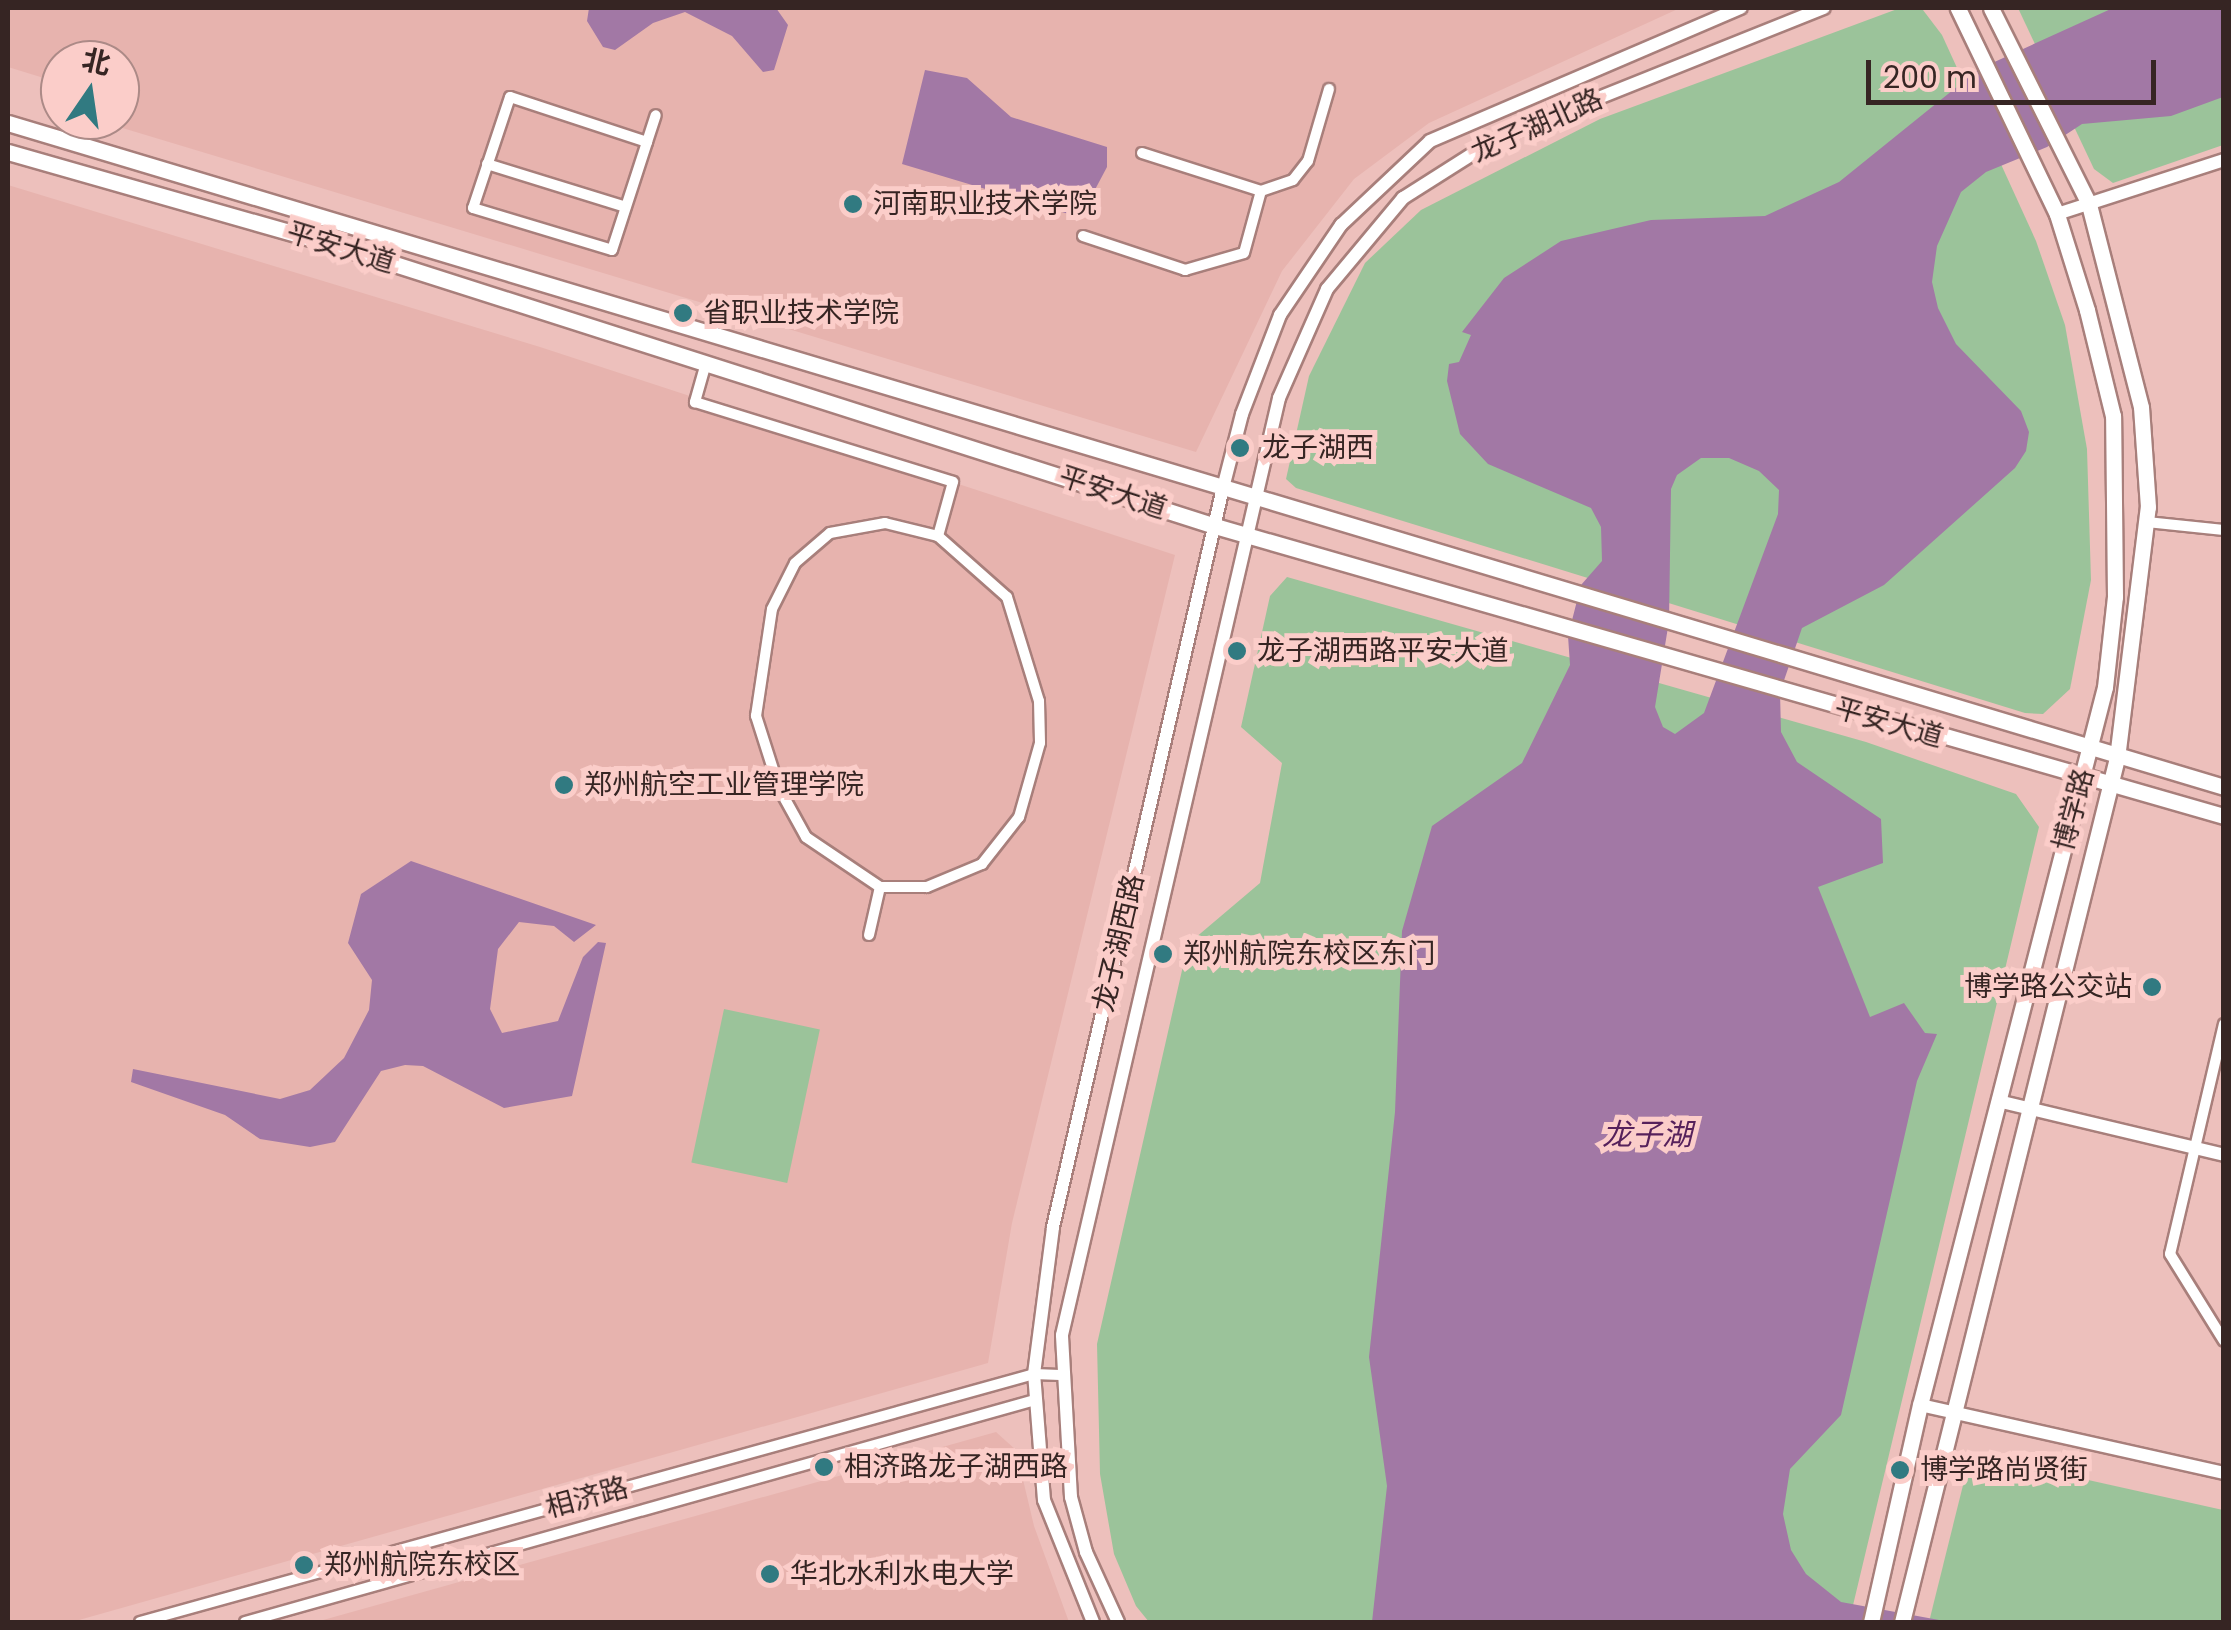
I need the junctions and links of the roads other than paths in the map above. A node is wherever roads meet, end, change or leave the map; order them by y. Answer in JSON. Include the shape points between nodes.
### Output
{"nodes":[{"id":1,"x":1741,"y":8,"type":"edge"},
{"id":2,"x":1824,"y":8,"type":"edge"},
{"id":3,"x":1958,"y":8,"type":"edge"},
{"id":4,"x":1991,"y":8,"type":"edge"},
{"id":5,"x":1328,"y":89,"type":"dead end"},
{"id":6,"x":656,"y":116,"type":"dead end"},
{"id":7,"x":8,"y":123,"type":"edge"},
{"id":8,"x":647,"y":142,"type":"junction"},
{"id":9,"x":8,"y":152,"type":"edge"},
{"id":10,"x":1142,"y":153,"type":"dead end"},
{"id":11,"x":2224,"y":160,"type":"edge"},
{"id":12,"x":488,"y":164,"type":"junction"},
{"id":13,"x":1261,"y":191,"type":"junction"},
{"id":14,"x":2089,"y":204,"type":"junction"},
{"id":15,"x":626,"y":207,"type":"junction"},
{"id":16,"x":2058,"y":214,"type":"junction"},
{"id":17,"x":1083,"y":236,"type":"dead end"},
{"id":18,"x":706,"y":363,"type":"junction"},
{"id":19,"x":1223,"y":488,"type":"junction"},
{"id":20,"x":1256,"y":496,"type":"junction"},
{"id":21,"x":2147,"y":522,"type":"junction"},
{"id":22,"x":1215,"y":526,"type":"junction"},
{"id":23,"x":2224,"y":530,"type":"edge"},
{"id":24,"x":1245,"y":534,"type":"junction"},
{"id":25,"x":938,"y":536,"type":"junction"},
{"id":26,"x":2090,"y":750,"type":"junction"},
{"id":27,"x":2117,"y":758,"type":"junction"},
{"id":28,"x":2081,"y":778,"type":"junction"},
{"id":29,"x":2110,"y":786,"type":"junction"},
{"id":30,"x":2224,"y":787,"type":"edge"},
{"id":31,"x":2224,"y":816,"type":"edge"},
{"id":32,"x":880,"y":887,"type":"junction"},
{"id":33,"x":869,"y":935,"type":"dead end"},
{"id":34,"x":2224,"y":1024,"type":"edge"},
{"id":35,"x":1998,"y":1102,"type":"junction"},
{"id":36,"x":2030,"y":1111,"type":"junction"},
{"id":37,"x":2195,"y":1149,"type":"junction"},
{"id":38,"x":2224,"y":1155,"type":"edge"},
{"id":39,"x":2224,"y":1342,"type":"edge"},
{"id":40,"x":1034,"y":1374,"type":"junction"},
{"id":41,"x":1060,"y":1374,"type":"junction"},
{"id":42,"x":1035,"y":1400,"type":"junction"},
{"id":43,"x":1920,"y":1405,"type":"junction"},
{"id":44,"x":1954,"y":1412,"type":"junction"},
{"id":45,"x":2224,"y":1473,"type":"edge"},
{"id":46,"x":140,"y":1622,"type":"edge"},
{"id":47,"x":245,"y":1622,"type":"edge"},
{"id":48,"x":1093,"y":1622,"type":"edge"},
{"id":49,"x":1118,"y":1622,"type":"edge"},
{"id":50,"x":1871,"y":1622,"type":"edge"},
{"id":51,"x":1902,"y":1622,"type":"edge"}],
"edges":[{"from":1,"to":19,"type":"street","name":"龙子湖北路","via":[[1430,141],[1340,225],[1280,315],[1242,414]]},
{"from":2,"to":20,"type":"street","name":"龙子湖北路","via":[[1496,139],[1403,198],[1327,289],[1279,398]]},
{"from":3,"to":16,"type":"main road","name":"博学路"},
{"from":4,"to":14,"type":"main road","name":"博学路"},
{"from":5,"to":13,"type":"street","via":[[1308,161],[1293,180]]},
{"from":6,"to":8,"type":"street"},
{"from":7,"to":19,"type":"main road","name":"平安大道"},
{"from":8,"to":12,"type":"street","via":[[510,97]]},
{"from":8,"to":15,"type":"street"},
{"from":9,"to":18,"type":"main road","name":"平安大道","via":[[332,244]]},
{"from":10,"to":13,"type":"street"},
{"from":11,"to":14,"type":"street"},
{"from":12,"to":15,"type":"street"},
{"from":12,"to":15,"type":"street","via":[[473,208],[612,250]]},
{"from":13,"to":17,"type":"street","via":[[1244,253],[1186,270]]},
{"from":14,"to":16,"type":"street"},
{"from":14,"to":21,"type":"main road","name":"博学路","via":[[2141,407]]},
{"from":16,"to":26,"type":"main road","name":"博学路","via":[[2113,416],[2114,597],[2105,687]]},
{"from":18,"to":22,"type":"main road","name":"平安大道"},
{"from":18,"to":25,"type":"street","via":[[695,402],[953,482]]},
{"from":19,"to":20,"type":"main road","name":"平安大道"},
{"from":19,"to":22,"type":"street","name":"龙子湖西路"},
{"from":20,"to":24,"type":"street","name":"龙子湖西路"},
{"from":20,"to":26,"type":"main road","name":"平安大道"},
{"from":21,"to":23,"type":"street"},
{"from":21,"to":27,"type":"main road","name":"博学路"},
{"from":22,"to":24,"type":"main road","name":"平安大道"},
{"from":22,"to":40,"type":"street","name":"龙子湖西路","via":[[1053,1227]]},
{"from":24,"to":28,"type":"main road","name":"平安大道"},
{"from":24,"to":41,"type":"street","name":"龙子湖西路","via":[[1138,987],[1062,1335]]},
{"from":25,"to":32,"type":"street","via":[[1006,597],[1039,701],[1040,744],[1019,817],[982,864],[939,884]]},
{"from":25,"to":32,"type":"street","via":[[885,523],[830,533],[795,563],[772,608],[759,665],[756,716],[779,788],[806,837]]},
{"from":26,"to":27,"type":"main road","name":"平安大道"},
{"from":26,"to":28,"type":"main road","name":"博学路"},
{"from":27,"to":29,"type":"main road","name":"博学路"},
{"from":27,"to":30,"type":"main road","name":"平安大道"},
{"from":28,"to":29,"type":"main road","name":"平安大道"},
{"from":28,"to":35,"type":"main road","name":"博学路"},
{"from":29,"to":31,"type":"main road","name":"平安大道"},
{"from":29,"to":36,"type":"main road","name":"博学路"},
{"from":32,"to":33,"type":"street"},
{"from":34,"to":37,"type":"street"},
{"from":35,"to":36,"type":"street"},
{"from":35,"to":43,"type":"main road","name":"博学路"},
{"from":36,"to":37,"type":"street"},
{"from":36,"to":44,"type":"main road","name":"博学路"},
{"from":37,"to":38,"type":"street"},
{"from":37,"to":39,"type":"street","via":[[2170,1254]]},
{"from":40,"to":41,"type":"street","name":"相济路"},
{"from":40,"to":42,"type":"street","name":"龙子湖西路"},
{"from":40,"to":46,"type":"street","name":"相济路"},
{"from":41,"to":49,"type":"street","name":"龙子湖西路","via":[[1071,1498],[1086,1552]]},
{"from":42,"to":47,"type":"street","name":"相济路"},
{"from":42,"to":48,"type":"street","name":"龙子湖西路","via":[[1044,1500]]},
{"from":43,"to":44,"type":"street"},
{"from":43,"to":50,"type":"main road","name":"博学路"},
{"from":44,"to":45,"type":"street"},
{"from":44,"to":51,"type":"main road","name":"博学路"}]}
